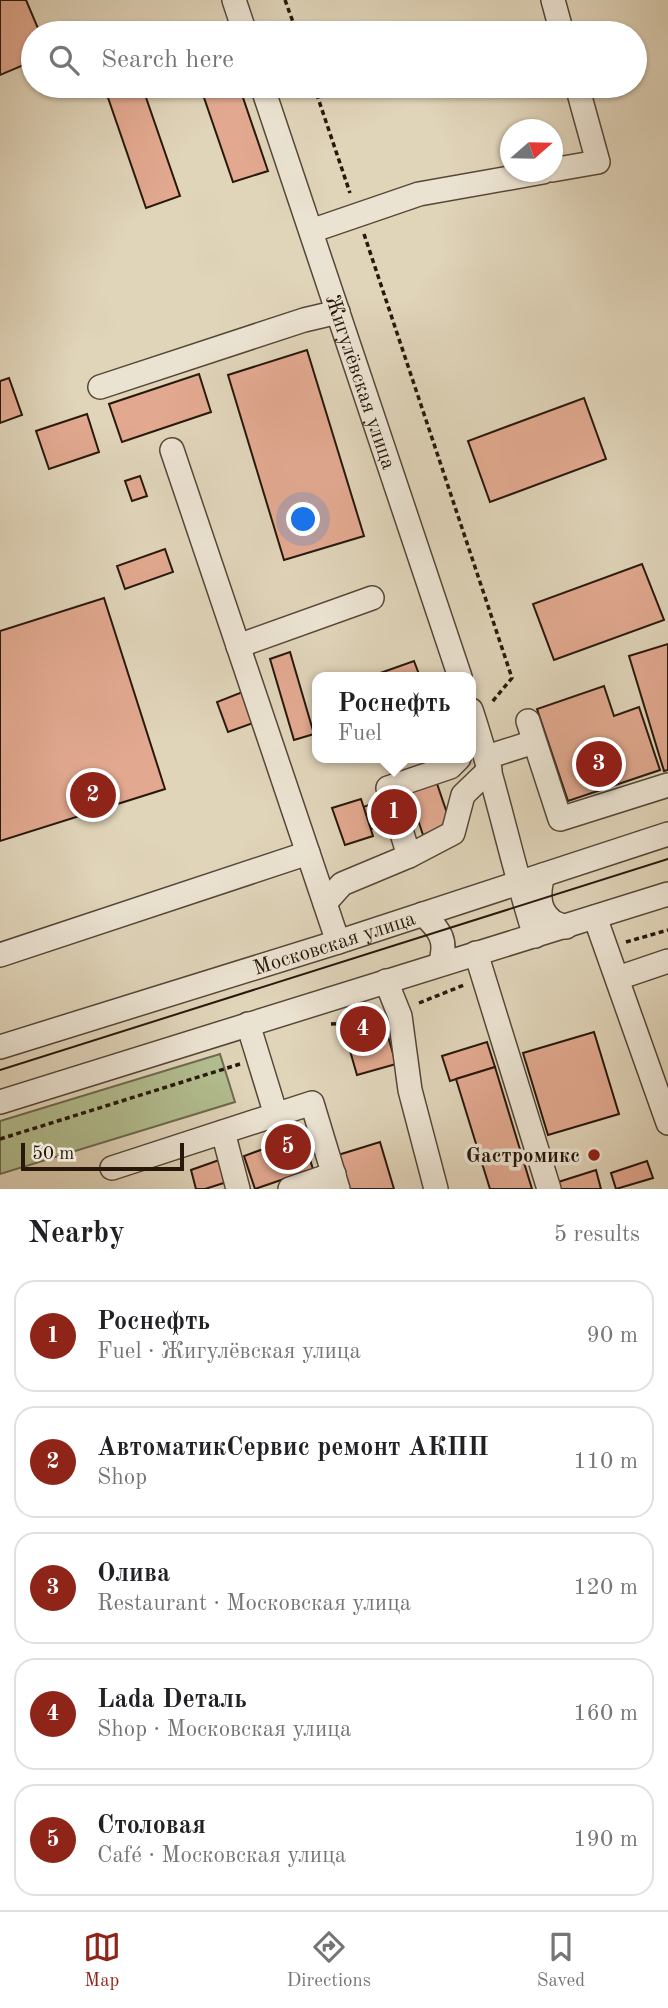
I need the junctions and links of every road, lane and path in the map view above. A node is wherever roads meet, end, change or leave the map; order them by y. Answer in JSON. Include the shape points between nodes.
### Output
{"nodes":[{"id":1,"x":234,"y":0,"type":"edge"},
{"id":2,"x":285,"y":0,"type":"edge"},
{"id":3,"x":553,"y":0,"type":"edge"},
{"id":4,"x":241,"y":21,"type":"edge"},
{"id":5,"x":293,"y":21,"type":"edge"},
{"id":6,"x":559,"y":21,"type":"edge"},
{"id":7,"x":266,"y":98,"type":"edge"},
{"id":8,"x":318,"y":98,"type":"edge"},
{"id":9,"x":580,"y":98,"type":"edge"},
{"id":10,"x":563,"y":168,"type":"edge"},
{"id":11,"x":500,"y":180,"type":"edge"},
{"id":12,"x":357,"y":214,"type":"junction"},
{"id":13,"x":311,"y":230,"type":"junction"},
{"id":14,"x":338,"y":312,"type":"junction"},
{"id":15,"x":100,"y":387,"type":"dead end"},
{"id":16,"x":172,"y":450,"type":"dead end"},
{"id":17,"x":372,"y":598,"type":"dead end"},
{"id":18,"x":238,"y":646,"type":"junction"},
{"id":19,"x":458,"y":672,"type":"edge"},
{"id":20,"x":479,"y":740,"type":"edge"},
{"id":21,"x":454,"y":763,"type":"edge"},
{"id":22,"x":472,"y":763,"type":"edge"},
{"id":23,"x":668,"y":785,"type":"edge"},
{"id":24,"x":668,"y":834,"type":"edge"},
{"id":25,"x":308,"y":853,"type":"junction"},
{"id":26,"x":410,"y":856,"type":"junction"},
{"id":27,"x":543,"y":875,"type":"junction"},
{"id":28,"x":518,"y":882,"type":"junction"},
{"id":29,"x":668,"y":894,"type":"edge"},
{"id":30,"x":325,"y":903,"type":"junction"},
{"id":31,"x":423,"y":914,"type":"junction"},
{"id":32,"x":595,"y":917,"type":"junction"},
{"id":33,"x":566,"y":927,"type":"junction"},
{"id":34,"x":668,"y":930,"type":"edge"},
{"id":35,"x":535,"y":936,"type":"junction"},
{"id":36,"x":338,"y":942,"type":"junction"},
{"id":37,"x":607,"y":948,"type":"junction"},
{"id":38,"x":476,"y":953,"type":"junction"},
{"id":39,"x":0,"y":955,"type":"edge"},
{"id":40,"x":668,"y":961,"type":"edge"},
{"id":41,"x":440,"y":964,"type":"junction"},
{"id":42,"x":618,"y":978,"type":"junction"},
{"id":43,"x":386,"y":981,"type":"junction"},
{"id":44,"x":248,"y":1024,"type":"junction"},
{"id":45,"x":1,"y":1042,"type":"edge"},
{"id":46,"x":258,"y":1057,"type":"junction"},
{"id":47,"x":0,"y":1102,"type":"edge"},
{"id":48,"x":276,"y":1115,"type":"junction"},
{"id":49,"x":668,"y":1123,"type":"edge"},
{"id":50,"x":223,"y":1132,"type":"junction"},
{"id":51,"x":0,"y":1139,"type":"edge"},
{"id":52,"x":112,"y":1168,"type":"dead end"},
{"id":53,"x":336,"y":1182,"type":"edge"},
{"id":54,"x":238,"y":1189,"type":"edge"},
{"id":55,"x":290,"y":1189,"type":"edge"},
{"id":56,"x":436,"y":1189,"type":"edge"},
{"id":57,"x":549,"y":1189,"type":"edge"}],
"edges":[{"from":1,"to":4,"type":"street"},
{"from":2,"to":5,"type":"path"},
{"from":3,"to":6,"type":"street"},
{"from":7,"to":13,"type":"street","name":"Жигулёвская улица"},
{"from":8,"to":12,"type":"path"},
{"from":9,"to":10,"type":"street","via":[[598,162]]},
{"from":11,"to":12,"type":"street","via":[[419,194]]},
{"from":12,"to":13,"type":"street"},
{"from":12,"to":20,"type":"path","via":[[512,678]]},
{"from":13,"to":14,"type":"street","name":"Жигулёвская улица"},
{"from":14,"to":15,"type":"street"},
{"from":14,"to":19,"type":"street","name":"Жигулёвская улица"},
{"from":16,"to":18,"type":"street"},
{"from":17,"to":18,"type":"street"},
{"from":18,"to":25,"type":"street"},
{"from":20,"to":23,"type":"street","via":[[531,731],[560,819]]},
{"from":20,"to":28,"type":"street"},
{"from":21,"to":26,"type":"street","via":[[388,788]]},
{"from":22,"to":26,"type":"street","via":[[453,833]]},
{"from":24,"to":27,"type":"street","name":"Московская улица"},
{"from":25,"to":30,"type":"street"},
{"from":25,"to":39,"type":"street"},
{"from":26,"to":30,"type":"street","via":[[342,884]]},
{"from":27,"to":28,"type":"street","name":"Московская улица"},
{"from":27,"to":33,"type":"street","via":[[538,890],[542,906],[550,919]]},
{"from":28,"to":31,"type":"street","name":"Московская улица"},
{"from":28,"to":35,"type":"street"},
{"from":29,"to":32,"type":"street"},
{"from":30,"to":36,"type":"street"},
{"from":31,"to":36,"type":"street","name":"Московская улица"},
{"from":31,"to":41,"type":"street","via":[[442,934],[445,950]]},
{"from":32,"to":33,"type":"street"},
{"from":32,"to":37,"type":"street"},
{"from":33,"to":35,"type":"street"},
{"from":34,"to":37,"type":"path"},
{"from":35,"to":38,"type":"street"},
{"from":36,"to":45,"type":"street","name":"Московская улица"},
{"from":37,"to":42,"type":"street"},
{"from":38,"to":41,"type":"street"},
{"from":38,"to":57,"type":"street"},
{"from":40,"to":42,"type":"street"},
{"from":41,"to":43,"type":"street"},
{"from":42,"to":49,"type":"street"},
{"from":43,"to":44,"type":"street"},
{"from":43,"to":56,"type":"street","via":[[400,1016],[410,1090]]},
{"from":44,"to":46,"type":"street"},
{"from":44,"to":47,"type":"street"},
{"from":46,"to":48,"type":"street"},
{"from":46,"to":51,"type":"path"},
{"from":48,"to":50,"type":"street"},
{"from":48,"to":53,"type":"street","via":[[312,1103]]},
{"from":50,"to":52,"type":"street"},
{"from":50,"to":54,"type":"street"},
{"from":53,"to":55,"type":"street"}]}
